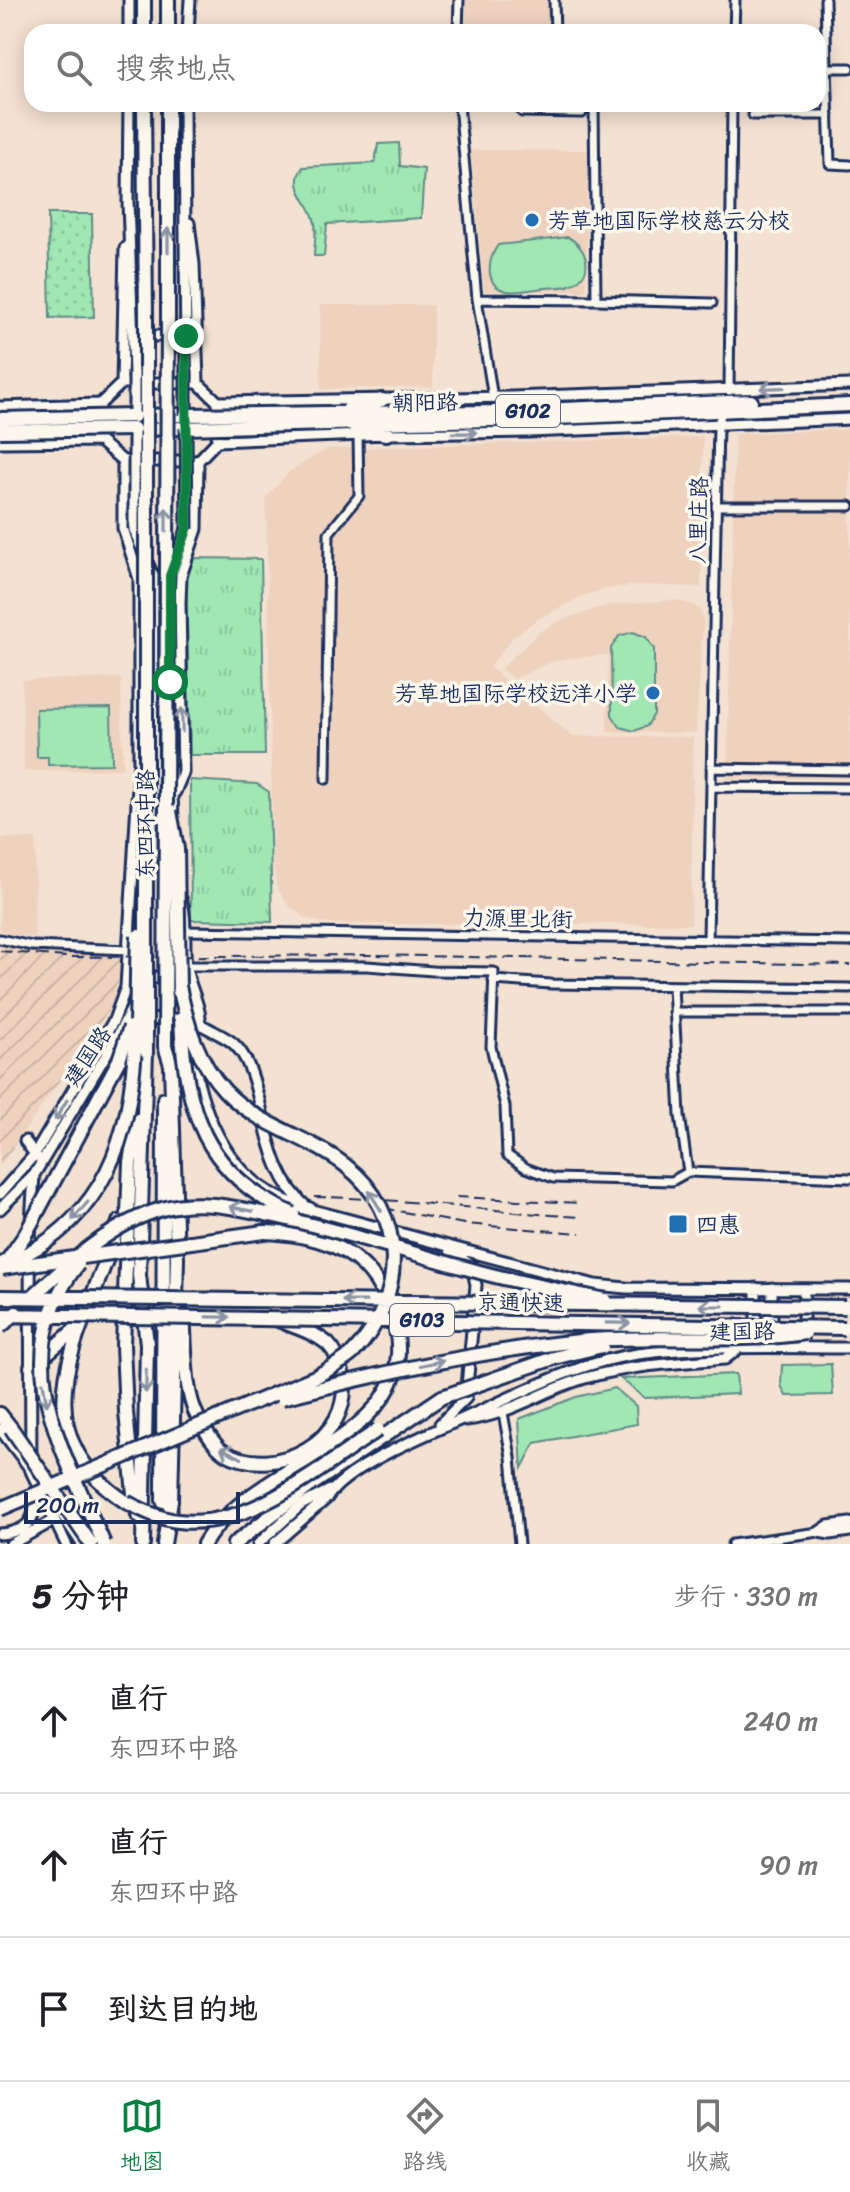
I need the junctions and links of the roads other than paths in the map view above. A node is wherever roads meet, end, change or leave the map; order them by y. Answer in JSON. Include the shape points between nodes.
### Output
{"nodes":[{"id":1,"x":129,"y":0,"type":"edge"},
{"id":2,"x":144,"y":0,"type":"edge"},
{"id":3,"x":168,"y":0,"type":"edge"},
{"id":4,"x":190,"y":0,"type":"edge"},
{"id":5,"x":459,"y":0,"type":"edge"},
{"id":6,"x":554,"y":0,"type":"edge"},
{"id":7,"x":735,"y":0,"type":"edge"},
{"id":8,"x":825,"y":0,"type":"edge"},
{"id":9,"x":129,"y":24,"type":"edge"},
{"id":10,"x":144,"y":24,"type":"edge"},
{"id":11,"x":168,"y":24,"type":"edge"},
{"id":12,"x":188,"y":24,"type":"edge"},
{"id":13,"x":458,"y":24,"type":"edge"},
{"id":14,"x":555,"y":24,"type":"edge"},
{"id":15,"x":734,"y":24,"type":"edge"},
{"id":16,"x":826,"y":24,"type":"edge"},
{"id":17,"x":826,"y":34,"type":"edge"},
{"id":18,"x":827,"y":68,"type":"junction"},
{"id":19,"x":850,"y":68,"type":"edge"},
{"id":20,"x":129,"y":112,"type":"edge"},
{"id":21,"x":144,"y":112,"type":"edge"},
{"id":22,"x":168,"y":112,"type":"edge"},
{"id":23,"x":184,"y":112,"type":"edge"},
{"id":24,"x":460,"y":112,"type":"edge"},
{"id":25,"x":522,"y":112,"type":"edge"},
{"id":26,"x":582,"y":112,"type":"edge"},
{"id":27,"x":594,"y":112,"type":"edge"},
{"id":28,"x":732,"y":112,"type":"edge"},
{"id":29,"x":753,"y":115,"type":"dead end"},
{"id":30,"x":829,"y":115,"type":"junction"},
{"id":31,"x":850,"y":165,"type":"edge"},
{"id":32,"x":184,"y":166,"type":"junction"},
{"id":33,"x":128,"y":201,"type":"junction"},
{"id":34,"x":477,"y":299,"type":"junction"},
{"id":35,"x":596,"y":300,"type":"junction"},
{"id":36,"x":712,"y":303,"type":"dead end"},
{"id":37,"x":134,"y":336,"type":"junction"},
{"id":38,"x":186,"y":336,"type":"junction"},
{"id":39,"x":122,"y":383,"type":"junction"},
{"id":40,"x":198,"y":383,"type":"junction"},
{"id":41,"x":850,"y":385,"type":"edge"},
{"id":42,"x":730,"y":389,"type":"junction"},
{"id":43,"x":850,"y":397,"type":"edge"},
{"id":44,"x":493,"y":398,"type":"junction"},
{"id":45,"x":382,"y":400,"type":"junction"},
{"id":46,"x":218,"y":402,"type":"junction"},
{"id":47,"x":100,"y":404,"type":"junction"},
{"id":48,"x":850,"y":405,"type":"edge"},
{"id":49,"x":0,"y":407,"type":"edge"},
{"id":50,"x":722,"y":412,"type":"junction"},
{"id":51,"x":330,"y":418,"type":"junction"},
{"id":52,"x":0,"y":419,"type":"edge"},
{"id":53,"x":850,"y":419,"type":"edge"},
{"id":54,"x":186,"y":421,"type":"junction"},
{"id":55,"x":134,"y":422,"type":"junction"},
{"id":56,"x":0,"y":431,"type":"edge"},
{"id":57,"x":387,"y":434,"type":"junction"},
{"id":58,"x":358,"y":435,"type":"junction"},
{"id":59,"x":99,"y":441,"type":"junction"},
{"id":60,"x":217,"y":441,"type":"junction"},
{"id":61,"x":0,"y":442,"type":"edge"},
{"id":62,"x":123,"y":461,"type":"junction"},
{"id":63,"x":198,"y":461,"type":"junction"},
{"id":64,"x":716,"y":506,"type":"junction"},
{"id":65,"x":850,"y":506,"type":"edge"},
{"id":66,"x":170,"y":624,"type":"junction"},
{"id":67,"x":180,"y":643,"type":"junction"},
{"id":68,"x":170,"y":662,"type":"junction"},
{"id":69,"x":170,"y":746,"type":"junction"},
{"id":70,"x":183,"y":767,"type":"junction"},
{"id":71,"x":711,"y":768,"type":"junction"},
{"id":72,"x":850,"y":770,"type":"edge"},
{"id":73,"x":326,"y":779,"type":"dead end"},
{"id":74,"x":165,"y":782,"type":"junction"},
{"id":75,"x":145,"y":783,"type":"junction"},
{"id":76,"x":711,"y":787,"type":"junction"},
{"id":77,"x":850,"y":788,"type":"edge"},
{"id":78,"x":173,"y":796,"type":"junction"},
{"id":79,"x":174,"y":877,"type":"junction"},
{"id":80,"x":152,"y":894,"type":"junction"},
{"id":81,"x":174,"y":894,"type":"junction"},
{"id":82,"x":185,"y":931,"type":"junction"},
{"id":83,"x":0,"y":939,"type":"edge"},
{"id":84,"x":708,"y":939,"type":"junction"},
{"id":85,"x":850,"y":942,"type":"edge"},
{"id":86,"x":128,"y":950,"type":"junction"},
{"id":87,"x":186,"y":966,"type":"junction"},
{"id":88,"x":150,"y":975,"type":"junction"},
{"id":89,"x":178,"y":980,"type":"junction"},
{"id":90,"x":493,"y":980,"type":"junction"},
{"id":91,"x":673,"y":987,"type":"junction"},
{"id":92,"x":850,"y":988,"type":"edge"},
{"id":93,"x":135,"y":1004,"type":"junction"},
{"id":94,"x":674,"y":1012,"type":"junction"},
{"id":95,"x":850,"y":1012,"type":"edge"},
{"id":96,"x":201,"y":1024,"type":"junction"},
{"id":97,"x":188,"y":1030,"type":"junction"},
{"id":98,"x":118,"y":1035,"type":"junction"},
{"id":99,"x":165,"y":1046,"type":"junction"},
{"id":100,"x":145,"y":1076,"type":"junction"},
{"id":101,"x":25,"y":1141,"type":"dead end"},
{"id":102,"x":35,"y":1154,"type":"junction"},
{"id":103,"x":41,"y":1163,"type":"junction"},
{"id":104,"x":688,"y":1172,"type":"junction"},
{"id":105,"x":34,"y":1175,"type":"junction"},
{"id":106,"x":850,"y":1178,"type":"edge"},
{"id":107,"x":131,"y":1179,"type":"junction"},
{"id":108,"x":0,"y":1194,"type":"edge"},
{"id":109,"x":0,"y":1209,"type":"edge"},
{"id":110,"x":309,"y":1209,"type":"junction"},
{"id":111,"x":317,"y":1225,"type":"junction"},
{"id":112,"x":432,"y":1241,"type":"junction"},
{"id":113,"x":93,"y":1246,"type":"junction"},
{"id":114,"x":177,"y":1259,"type":"junction"},
{"id":115,"x":0,"y":1268,"type":"edge"},
{"id":116,"x":756,"y":1288,"type":"junction"},
{"id":117,"x":772,"y":1288,"type":"junction"},
{"id":118,"x":804,"y":1289,"type":"junction"},
{"id":119,"x":850,"y":1289,"type":"edge"},
{"id":120,"x":0,"y":1297,"type":"edge"},
{"id":121,"x":628,"y":1305,"type":"junction"},
{"id":122,"x":847,"y":1307,"type":"edge"},
{"id":123,"x":0,"y":1315,"type":"edge"},
{"id":124,"x":272,"y":1317,"type":"junction"},
{"id":125,"x":0,"y":1327,"type":"edge"},
{"id":126,"x":78,"y":1327,"type":"junction"},
{"id":127,"x":847,"y":1328,"type":"edge"},
{"id":128,"x":642,"y":1339,"type":"junction"},
{"id":129,"x":802,"y":1348,"type":"junction"},
{"id":130,"x":850,"y":1348,"type":"edge"},
{"id":131,"x":738,"y":1349,"type":"junction"},
{"id":132,"x":756,"y":1349,"type":"junction"},
{"id":133,"x":772,"y":1349,"type":"junction"},
{"id":134,"x":31,"y":1367,"type":"junction"},
{"id":135,"x":442,"y":1397,"type":"junction"},
{"id":136,"x":247,"y":1407,"type":"junction"},
{"id":137,"x":503,"y":1413,"type":"junction"},
{"id":138,"x":0,"y":1414,"type":"edge"},
{"id":139,"x":458,"y":1421,"type":"junction"},
{"id":140,"x":6,"y":1428,"type":"edge"},
{"id":141,"x":434,"y":1429,"type":"junction"},
{"id":142,"x":322,"y":1445,"type":"junction"},
{"id":143,"x":304,"y":1456,"type":"junction"},
{"id":144,"x":31,"y":1471,"type":"junction"},
{"id":145,"x":337,"y":1485,"type":"junction"},
{"id":146,"x":0,"y":1509,"type":"edge"},
{"id":147,"x":53,"y":1521,"type":"junction"},
{"id":148,"x":850,"y":1523,"type":"edge"},
{"id":149,"x":850,"y":1531,"type":"edge"},
{"id":150,"x":819,"y":1532,"type":"junction"},
{"id":151,"x":0,"y":1534,"type":"edge"},
{"id":152,"x":142,"y":1539,"type":"edge"},
{"id":153,"x":11,"y":1544,"type":"edge"},
{"id":154,"x":66,"y":1544,"type":"edge"},
{"id":155,"x":82,"y":1544,"type":"edge"},
{"id":156,"x":91,"y":1544,"type":"edge"},
{"id":157,"x":104,"y":1544,"type":"edge"},
{"id":158,"x":163,"y":1544,"type":"edge"},
{"id":159,"x":204,"y":1544,"type":"edge"},
{"id":160,"x":234,"y":1544,"type":"edge"},
{"id":161,"x":258,"y":1544,"type":"edge"},
{"id":162,"x":274,"y":1544,"type":"edge"},
{"id":163,"x":519,"y":1544,"type":"edge"},
{"id":164,"x":732,"y":1544,"type":"edge"}],
"edges":[{"from":1,"to":9,"type":"street"},
{"from":2,"to":10,"type":"highway"},
{"from":3,"to":11,"type":"highway"},
{"from":4,"to":12,"type":"street"},
{"from":5,"to":13,"type":"street"},
{"from":6,"to":14,"type":"street"},
{"from":7,"to":15,"type":"street"},
{"from":8,"to":16,"type":"street"},
{"from":17,"to":18,"type":"street"},
{"from":18,"to":19,"type":"street"},
{"from":18,"to":30,"type":"street"},
{"from":20,"to":33,"type":"street","name":"东四环中路"},
{"from":21,"to":75,"type":"highway","name":"东四环中路","bridge":true},
{"from":74,"to":22,"type":"highway","name":"东四环中路","one_way":true,"bridge":true},
{"from":23,"to":32,"type":"street","name":"东四环中路"},
{"from":24,"to":34,"type":"street"},
{"from":25,"to":26,"type":"street"},
{"from":27,"to":35,"type":"street"},
{"from":28,"to":42,"type":"street","name":"八里庄路"},
{"from":29,"to":30,"type":"street"},
{"from":30,"to":31,"type":"street","via":[[830,164]]},
{"from":32,"to":38,"type":"street","name":"东四环中路"},
{"from":32,"to":40,"type":"street","name":"东四环中路"},
{"from":33,"to":37,"type":"street","name":"东四环中路"},
{"from":33,"to":39,"type":"street","name":"东四环中路"},
{"from":34,"to":35,"type":"street"},
{"from":34,"to":44,"type":"street"},
{"from":35,"to":36,"type":"street"},
{"from":37,"to":38,"type":"street"},
{"from":37,"to":55,"type":"street","name":"东四环中路","bridge":true},
{"from":38,"to":54,"type":"street","name":"东四环中路","bridge":true},
{"from":39,"to":40,"type":"street"},
{"from":39,"to":47,"type":"street"},
{"from":40,"to":46,"type":"street"},
{"from":41,"to":42,"type":"street","name":"朝阳路","one_way":true},
{"from":42,"to":44,"type":"street","name":"朝阳路"},
{"from":42,"to":50,"type":"street","name":"八里庄路"},
{"from":43,"to":50,"type":"highway","name":"朝阳路","number":"G102"},
{"from":44,"to":45,"type":"street","name":"朝阳路"},
{"from":45,"to":46,"type":"street","name":"朝阳路"},
{"from":45,"to":51,"type":"highway"},
{"from":46,"to":60,"type":"street"},
{"from":47,"to":49,"type":"street"},
{"from":47,"to":59,"type":"street"},
{"from":48,"to":50,"type":"highway","name":"朝阳路","number":"G102"},
{"from":50,"to":51,"type":"highway","name":"朝阳路","number":"G102"},
{"from":50,"to":53,"type":"street","name":"朝阳路"},
{"from":57,"to":50,"type":"street","name":"朝阳路","one_way":true,"via":[[529,432]]},
{"from":50,"to":64,"type":"street","name":"八里庄路"},
{"from":51,"to":54,"type":"highway","name":"朝阳路","number":"G102","bridge":true},
{"from":51,"to":57,"type":"highway"},
{"from":52,"to":55,"type":"highway","name":"朝阳路","number":"G102","bridge":true},
{"from":54,"to":55,"type":"highway","name":"朝阳路","number":"G102","bridge":true},
{"from":54,"to":66,"type":"street","name":"东四环中路","bridge":true,"via":[[187,529],[170,576]]},
{"from":55,"to":56,"type":"highway","name":"朝阳路","number":"G102","bridge":true},
{"from":55,"to":80,"type":"street","name":"东四环中路","bridge":true,"via":[[134,529],[153,576]]},
{"from":57,"to":58,"type":"street","name":"朝阳路"},
{"from":58,"to":60,"type":"street","name":"朝阳路"},
{"from":58,"to":73,"type":"street","via":[[359,496],[329,533]]},
{"from":59,"to":61,"type":"street"},
{"from":59,"to":62,"type":"street"},
{"from":60,"to":63,"type":"street"},
{"from":62,"to":63,"type":"street"},
{"from":62,"to":86,"type":"street","name":"东四环中路","via":[[123,528],[139,579],[139,769]]},
{"from":63,"to":67,"type":"street","name":"东四环中路","via":[[197,529],[181,576]]},
{"from":64,"to":65,"type":"street"},
{"from":64,"to":71,"type":"street","name":"八里庄路"},
{"from":66,"to":67,"type":"street"},
{"from":66,"to":68,"type":"street","name":"东四环中路"},
{"from":67,"to":68,"type":"street"},
{"from":70,"to":67,"type":"street","name":"东四环中路","one_way":true},
{"from":68,"to":69,"type":"street","name":"东四环中路"},
{"from":69,"to":70,"type":"street"},
{"from":69,"to":78,"type":"street","name":"东四环中路"},
{"from":70,"to":78,"type":"street","name":"东四环中路"},
{"from":71,"to":72,"type":"street"},
{"from":71,"to":76,"type":"street","name":"八里庄路"},
{"from":74,"to":89,"type":"highway","bridge":true,"via":[[177,849]]},
{"from":74,"to":99,"type":"highway","name":"东四环中路","bridge":true},
{"from":75,"to":93,"type":"highway","bridge":true},
{"from":75,"to":100,"type":"highway","name":"东四环中路","bridge":true},
{"from":76,"to":77,"type":"street"},
{"from":76,"to":84,"type":"street","name":"八里庄路"},
{"from":78,"to":79,"type":"street","name":"东四环中路"},
{"from":79,"to":81,"type":"street","name":"东四环中路"},
{"from":79,"to":82,"type":"street","name":"东四环中路","via":[[185,909]]},
{"from":80,"to":81,"type":"street"},
{"from":80,"to":88,"type":"street","name":"东四环中路"},
{"from":81,"to":89,"type":"street","name":"东四环中路"},
{"from":82,"to":84,"type":"street","name":"力源里北街"},
{"from":82,"to":87,"type":"street","name":"东四环中路"},
{"from":83,"to":86,"type":"street","via":[[32,946]]},
{"from":84,"to":85,"type":"street","name":"力源里北街"},
{"from":86,"to":102,"type":"street","name":"东四环中路","one_way":true,"via":[[126,987],[114,1020]]},
{"from":87,"to":89,"type":"street"},
{"from":87,"to":90,"type":"street","via":[[367,966],[494,972]]},
{"from":87,"to":96,"type":"street","name":"东四环中路"},
{"from":88,"to":89,"type":"street"},
{"from":88,"to":98,"type":"street","name":"东四环中路"},
{"from":89,"to":96,"type":"street","name":"东四环中路"},
{"from":89,"to":97,"type":"highway","bridge":true},
{"from":89,"to":111,"type":"highway","bridge":true,"via":[[182,1060],[198,1122],[212,1148],[239,1182],[262,1200]]},
{"from":90,"to":91,"type":"street"},
{"from":90,"to":104,"type":"street","via":[[491,1047],[505,1106],[507,1155],[553,1178],[672,1181]]},
{"from":91,"to":92,"type":"street"},
{"from":91,"to":94,"type":"street"},
{"from":93,"to":115,"type":"highway","bridge":true,"via":[[119,1060],[25,1235]]},
{"from":93,"to":115,"type":"highway","one_way":true,"bridge":true,"via":[[127,1111],[103,1181],[55,1237]]},
{"from":94,"to":95,"type":"street"},
{"from":94,"to":104,"type":"street"},
{"from":96,"to":98,"type":"street","name":"建国路","via":[[156,1018]]},
{"from":96,"to":110,"type":"street","name":"建国路","bridge":true,"via":[[235,1044],[252,1074],[281,1177]]},
{"from":97,"to":110,"type":"highway","via":[[204,1111],[232,1159],[254,1183]]},
{"from":136,"to":97,"type":"highway","one_way":true,"bridge":true,"via":[[317,1376],[358,1347],[385,1306],[392,1283],[392,1241],[387,1221],[354,1172],[244,1109],[209,1070]]},
{"from":98,"to":103,"type":"street","name":"建国路"},
{"from":99,"to":114,"type":"highway","via":[[171,1065]]},
{"from":99,"to":158,"type":"highway","name":"东四环中路"},
{"from":100,"to":107,"type":"highway"},
{"from":100,"to":152,"type":"highway","name":"东四环中路","one_way":true,"via":[[139,1275],[147,1344]]},
{"from":101,"to":102,"type":"street"},
{"from":102,"to":103,"type":"street"},
{"from":102,"to":108,"type":"street","name":"东四环中路"},
{"from":103,"to":105,"type":"street","name":"建国路"},
{"from":104,"to":106,"type":"street"},
{"from":105,"to":109,"type":"street","name":"建国路"},
{"from":105,"to":134,"type":"street"},
{"from":107,"to":126,"type":"highway","via":[[114,1241]]},
{"from":107,"to":152,"type":"highway","via":[[123,1346]]},
{"from":110,"to":112,"type":"street"},
{"from":111,"to":113,"type":"highway","one_way":true,"bridge":true,"via":[[231,1206],[195,1204],[131,1220]]},
{"from":111,"to":121,"type":"highway","bridge":true,"via":[[473,1271]]},
{"from":112,"to":116,"type":"street","name":"建国路","via":[[595,1285]]},
{"from":112,"to":141,"type":"street","via":[[472,1266],[476,1285],[466,1398]]},
{"from":113,"to":125,"type":"highway","bridge":true},
{"from":113,"to":157,"type":"highway","one_way":true,"bridge":true,"via":[[68,1277],[52,1310],[42,1378],[53,1429]]},
{"from":143,"to":114,"type":"highway","one_way":true,"via":[[241,1460],[221,1451],[198,1418],[190,1394]]},
{"from":114,"to":158,"type":"highway","via":[[171,1500]]},
{"from":115,"to":142,"type":"highway","bridge":true,"via":[[264,1232],[320,1239],[347,1251],[378,1283],[390,1306],[397,1361],[374,1410],[354,1430]]},
{"from":116,"to":117,"type":"street","name":"建国路"},
{"from":116,"to":132,"type":"street"},
{"from":117,"to":118,"type":"street","name":"建国路"},
{"from":117,"to":133,"type":"street"},
{"from":118,"to":119,"type":"street","name":"建国路"},
{"from":118,"to":129,"type":"street"},
{"from":121,"to":120,"type":"highway","name":"京通快速","number":"G103","one_way":true,"bridge":true},
{"from":122,"to":121,"type":"highway","name":"京通快速","number":"G103","one_way":true,"bridge":true},
{"from":123,"to":124,"type":"highway","name":"京通快速","number":"G103","one_way":true,"bridge":true},
{"from":124,"to":127,"type":"highway","name":"京通快速","number":"G103","one_way":true,"bridge":true},
{"from":124,"to":142,"type":"highway","bridge":true,"via":[[316,1336],[338,1357],[344,1384],[339,1415]]},
{"from":126,"to":134,"type":"highway"},
{"from":126,"to":135,"type":"highway","bridge":true,"via":[[63,1399],[72,1441],[100,1483],[126,1502],[177,1521],[207,1522],[269,1501],[378,1430]]},
{"from":127,"to":128,"type":"highway","bridge":true,"via":[[761,1339]]},
{"from":128,"to":135,"type":"highway","bridge":true,"via":[[554,1358]]},
{"from":136,"to":128,"type":"highway","one_way":true,"bridge":true,"via":[[445,1360],[581,1341]]},
{"from":129,"to":130,"type":"street","name":"建国路"},
{"from":129,"to":133,"type":"street","name":"建国路"},
{"from":131,"to":132,"type":"street","name":"建国路"},
{"from":131,"to":137,"type":"street","via":[[725,1359],[588,1377]]},
{"from":131,"to":139,"type":"street","name":"建国路","via":[[609,1360]]},
{"from":132,"to":133,"type":"street","name":"建国路"},
{"from":134,"to":144,"type":"street"},
{"from":135,"to":160,"type":"highway"},
{"from":136,"to":146,"type":"highway","bridge":true},
{"from":137,"to":139,"type":"street"},
{"from":137,"to":163,"type":"street"},
{"from":138,"to":140,"type":"highway"},
{"from":139,"to":141,"type":"street"},
{"from":140,"to":144,"type":"street"},
{"from":140,"to":156,"type":"highway","bridge":true},
{"from":141,"to":145,"type":"street"},
{"from":142,"to":143,"type":"highway"},
{"from":143,"to":159,"type":"highway","via":[[231,1509]]},
{"from":144,"to":147,"type":"street"},
{"from":144,"to":151,"type":"street","via":[[36,1508],[30,1523]]},
{"from":144,"to":155,"type":"street"},
{"from":145,"to":161,"type":"street","via":[[301,1505]]},
{"from":145,"to":162,"type":"street"},
{"from":147,"to":153,"type":"street"},
{"from":147,"to":154,"type":"street"},
{"from":148,"to":150,"type":"street"},
{"from":149,"to":150,"type":"street"},
{"from":150,"to":164,"type":"street"}]}
